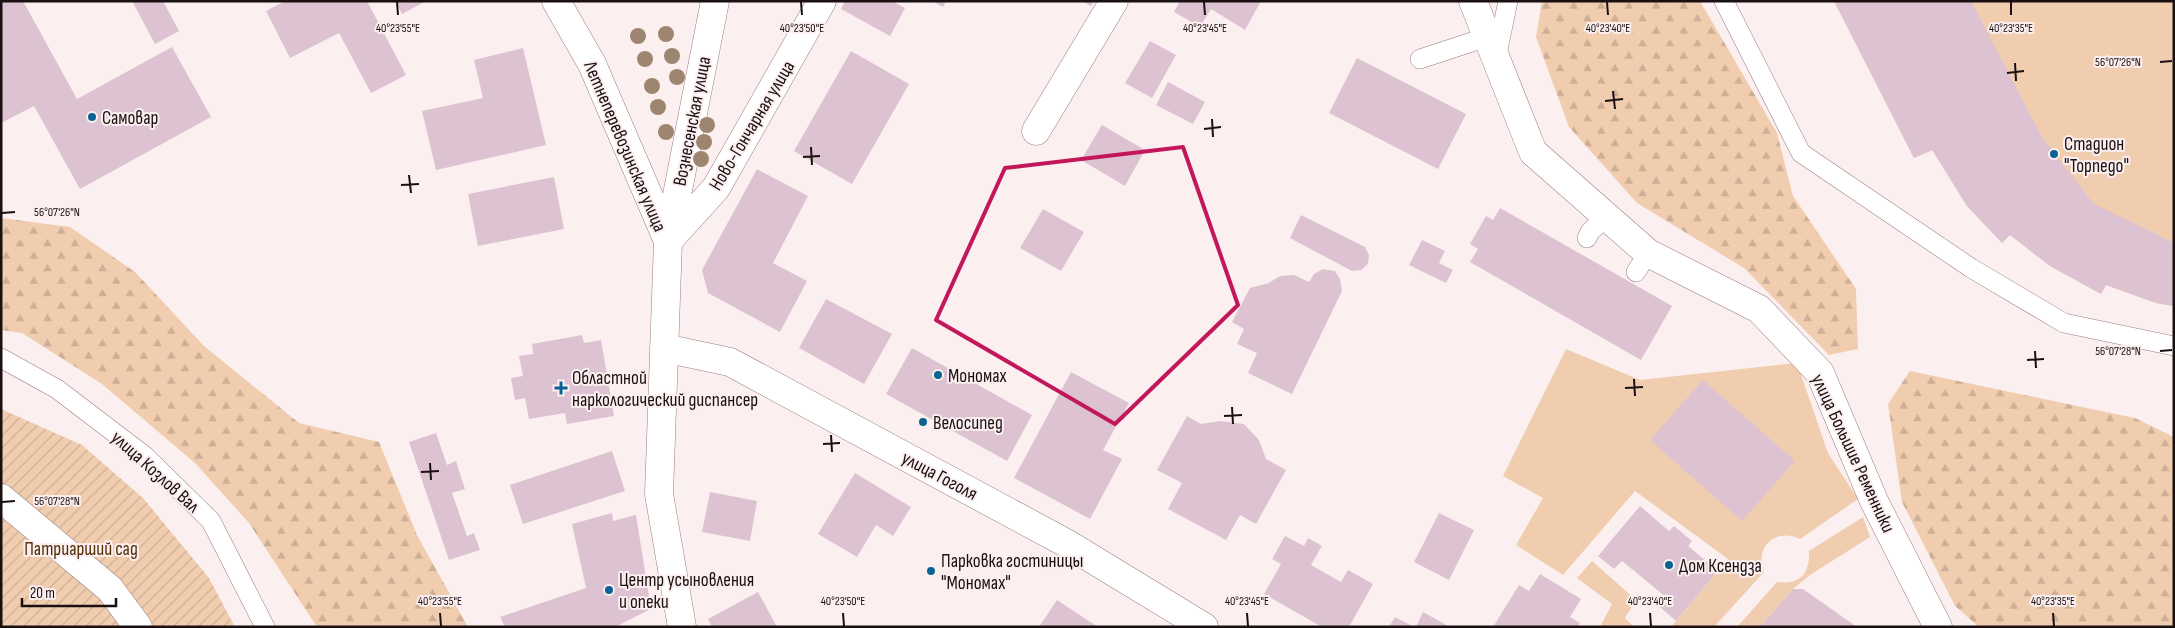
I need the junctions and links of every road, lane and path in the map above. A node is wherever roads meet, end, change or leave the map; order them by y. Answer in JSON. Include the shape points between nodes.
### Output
{"nodes":[{"id":1,"x":556,"y":1,"type":"edge"},
{"id":2,"x":714,"y":1,"type":"edge"},
{"id":3,"x":822,"y":1,"type":"edge"},
{"id":4,"x":1114,"y":1,"type":"edge"},
{"id":5,"x":1473,"y":1,"type":"edge"},
{"id":6,"x":1508,"y":1,"type":"edge"},
{"id":7,"x":1724,"y":1,"type":"edge"},
{"id":8,"x":1492,"y":48,"type":"junction"},
{"id":9,"x":1420,"y":59,"type":"dead end"},
{"id":10,"x":1036,"y":131,"type":"dead end"},
{"id":11,"x":1606,"y":216,"type":"junction"},
{"id":12,"x":1587,"y":238,"type":"dead end"},
{"id":13,"x":668,"y":241,"type":"junction"},
{"id":14,"x":2174,"y":346,"type":"edge"},
{"id":15,"x":664,"y":348,"type":"junction"},
{"id":16,"x":1,"y":358,"type":"edge"},
{"id":17,"x":1,"y":498,"type":"edge"},
{"id":18,"x":138,"y":627,"type":"edge"},
{"id":19,"x":266,"y":627,"type":"edge"},
{"id":20,"x":682,"y":627,"type":"edge"},
{"id":21,"x":1204,"y":627,"type":"edge"},
{"id":22,"x":1938,"y":627,"type":"edge"}],
"edges":[{"from":1,"to":13,"type":"street","name":"Летнеперевозинская улица","via":[[592,64]]},
{"from":2,"to":13,"type":"street","name":"Вознесенская улица"},
{"from":3,"to":13,"type":"street","name":"Ново-Гончарная улица","via":[[716,188]]},
{"from":4,"to":10,"type":"street"},
{"from":5,"to":8,"type":"street","name":"улица Большие Ременники"},
{"from":6,"to":8,"type":"lane"},
{"from":7,"to":14,"type":"lane","via":[[1800,152],[1971,268],[2064,323]]},
{"from":8,"to":9,"type":"lane"},
{"from":8,"to":11,"type":"street","name":"улица Большие Ременники","via":[[1533,152]]},
{"from":11,"to":12,"type":"lane"},
{"from":11,"to":22,"type":"street","name":"улица Большие Ременники","via":[[1642,262],[1759,309],[1820,373],[1874,501]]},
{"from":13,"to":15,"type":"street","name":"Летнеперевозинская улица"},
{"from":15,"to":20,"type":"street","name":"Летнеперевозинская улица","via":[[659,494]]},
{"from":15,"to":21,"type":"street","name":"улица Гоголя","via":[[730,362],[1066,543]]},
{"from":16,"to":19,"type":"lane","name":"улица Козлов Вал","via":[[57,389],[145,456],[211,521]]},
{"from":17,"to":18,"type":"street","via":[[110,589]]}]}
